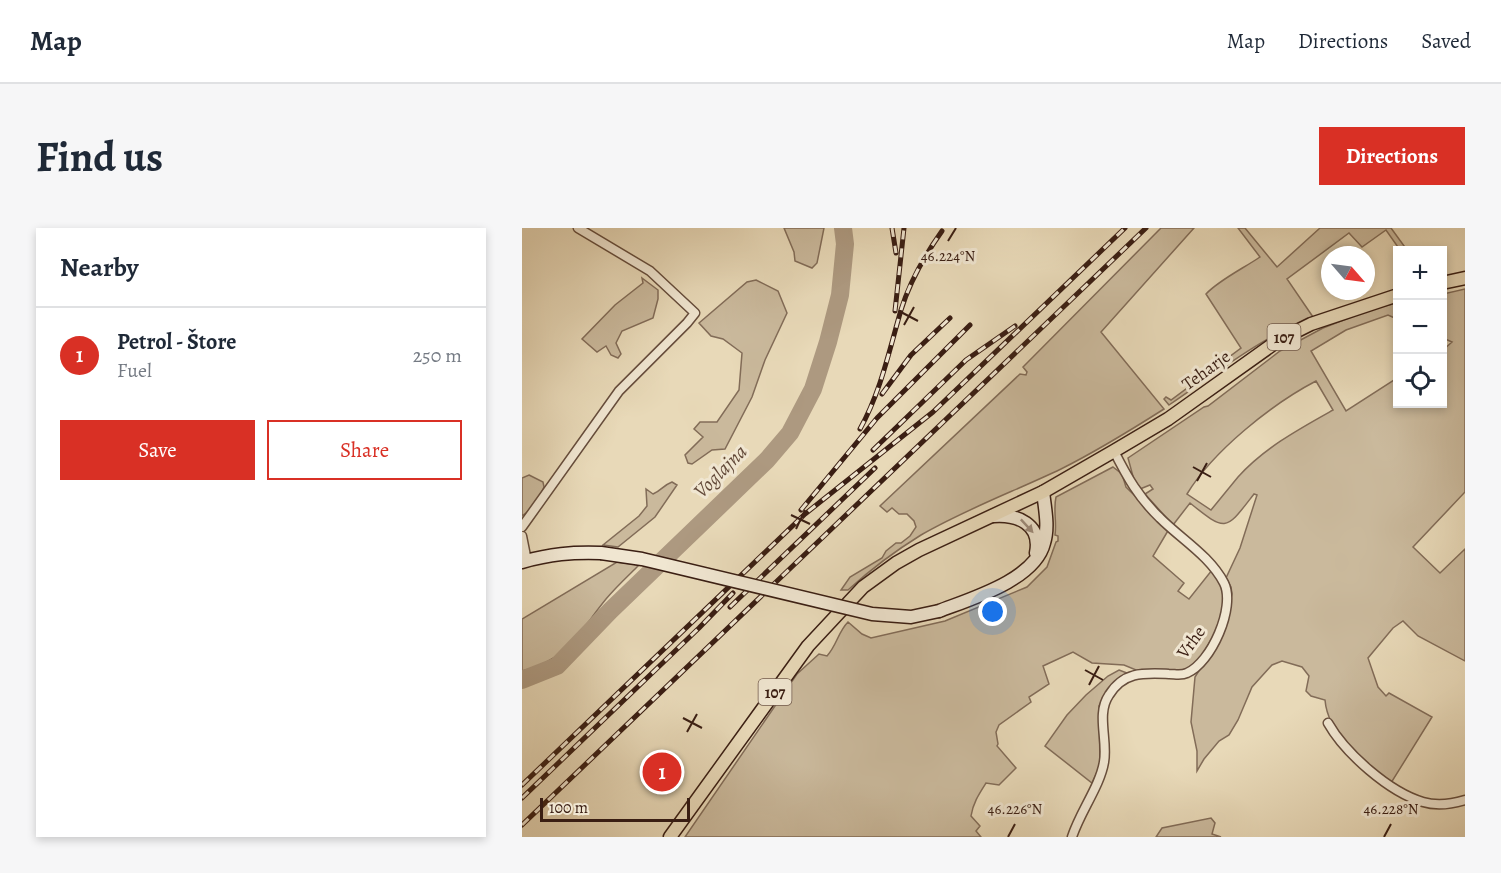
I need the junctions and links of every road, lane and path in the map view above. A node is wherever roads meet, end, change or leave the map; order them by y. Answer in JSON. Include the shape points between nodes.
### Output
{"nodes":[{"id":1,"x":578,"y":228,"type":"edge"},
{"id":2,"x":1465,"y":278,"type":"edge"},
{"id":3,"x":1447,"y":282,"type":"edge"},
{"id":4,"x":1393,"y":297,"type":"edge"},
{"id":5,"x":1114,"y":452,"type":"junction"},
{"id":6,"x":1043,"y":492,"type":"junction"},
{"id":7,"x":988,"y":517,"type":"junction"},
{"id":8,"x":522,"y":527,"type":"edge"},
{"id":9,"x":522,"y":536,"type":"edge"},
{"id":10,"x":524,"y":561,"type":"edge"},
{"id":11,"x":1031,"y":564,"type":"junction"},
{"id":12,"x":1328,"y":723,"type":"dead end"},
{"id":13,"x":1465,"y":800,"type":"edge"},
{"id":14,"x":670,"y":837,"type":"edge"},
{"id":15,"x":1072,"y":837,"type":"edge"}],
"edges":[{"from":1,"to":8,"type":"street","via":[[650,272],[695,313],[619,391]]},
{"from":2,"to":3,"type":"main road"},
{"from":4,"to":5,"type":"main road","name":"Teharje","number":"107","via":[[1311,324],[1279,340],[1168,419]]},
{"from":5,"to":6,"type":"main road","name":"Teharje","number":"107"},
{"from":5,"to":15,"type":"street","name":"Vrhe","via":[[1130,483],[1145,501],[1218,573],[1228,592],[1227,606],[1219,631],[1195,669],[1184,675],[1133,675],[1109,695],[1103,716],[1104,761]]},
{"from":6,"to":7,"type":"main road","number":"107"},
{"from":6,"to":11,"type":"street","via":[[1045,538],[1041,553]]},
{"from":7,"to":11,"type":"street","one_way":true,"via":[[1012,516],[1030,526],[1038,545]]},
{"from":7,"to":14,"type":"main road","number":"107","via":[[896,562],[863,587],[808,646]]},
{"from":9,"to":10,"type":"street"},
{"from":10,"to":11,"type":"street","bridge":true,"via":[[542,555],[601,553],[642,559],[872,614],[911,617],[939,611],[1006,582]]},
{"from":12,"to":13,"type":"street","via":[[1339,741],[1371,771],[1413,798],[1432,804]]}]}
